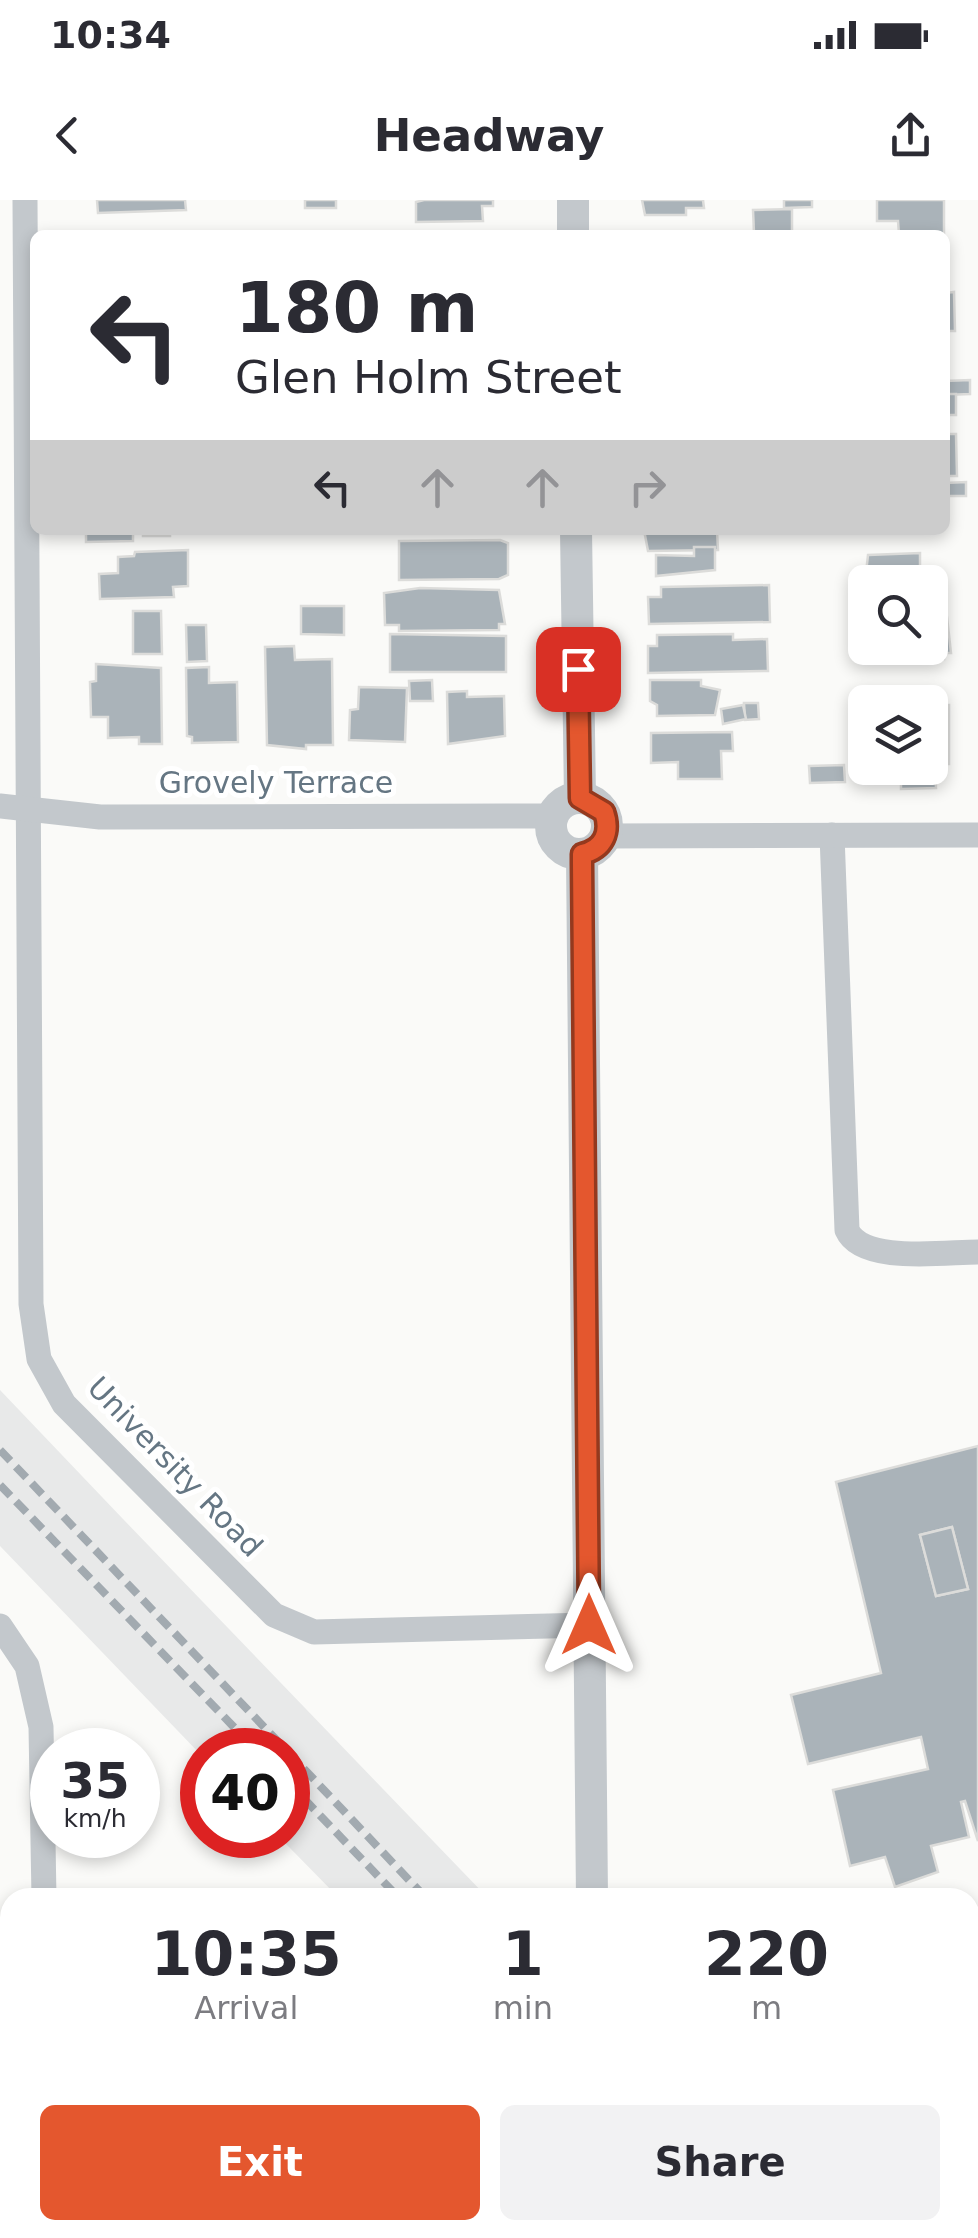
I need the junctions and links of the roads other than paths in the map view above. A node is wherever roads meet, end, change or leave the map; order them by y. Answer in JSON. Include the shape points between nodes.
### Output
{"nodes":[{"id":1,"x":24,"y":200,"type":"edge"},
{"id":2,"x":573,"y":200,"type":"edge"},
{"id":3,"x":573,"y":230,"type":"edge"},
{"id":4,"x":576,"y":535,"type":"edge"},
{"id":5,"x":0,"y":806,"type":"edge"},
{"id":6,"x":566,"y":807,"type":"junction"},
{"id":7,"x":30,"y":810,"type":"junction"},
{"id":8,"x":978,"y":835,"type":"edge"},
{"id":9,"x":832,"y":836,"type":"junction"},
{"id":10,"x":594,"y":845,"type":"junction"},
{"id":11,"x":978,"y":1252,"type":"edge"},
{"id":12,"x":589,"y":1625,"type":"junction"},
{"id":13,"x":0,"y":1626,"type":"edge"},
{"id":14,"x":44,"y":1888,"type":"edge"},
{"id":15,"x":592,"y":1888,"type":"edge"}],
"edges":[{"from":1,"to":7,"type":"street","name":"University Road"},
{"from":2,"to":3,"type":"street"},
{"from":4,"to":6,"type":"street"},
{"from":5,"to":7,"type":"street","name":"Grovely Terrace"},
{"from":6,"to":7,"type":"street","name":"Grovely Terrace","via":[[100,817]]},
{"from":6,"to":10,"type":"street","via":[[604,812]]},
{"from":6,"to":10,"type":"street","via":[[551,828],[558,845]]},
{"from":7,"to":12,"type":"street","name":"University Road","via":[[31,1304],[39,1360],[64,1404],[274,1616],[314,1632]]},
{"from":8,"to":9,"type":"street"},
{"from":9,"to":10,"type":"street"},
{"from":9,"to":11,"type":"street","via":[[847,1230],[872,1252]]},
{"from":10,"to":12,"type":"street"},
{"from":12,"to":15,"type":"street"},
{"from":13,"to":14,"type":"street","via":[[27,1666],[41,1727]]}]}
